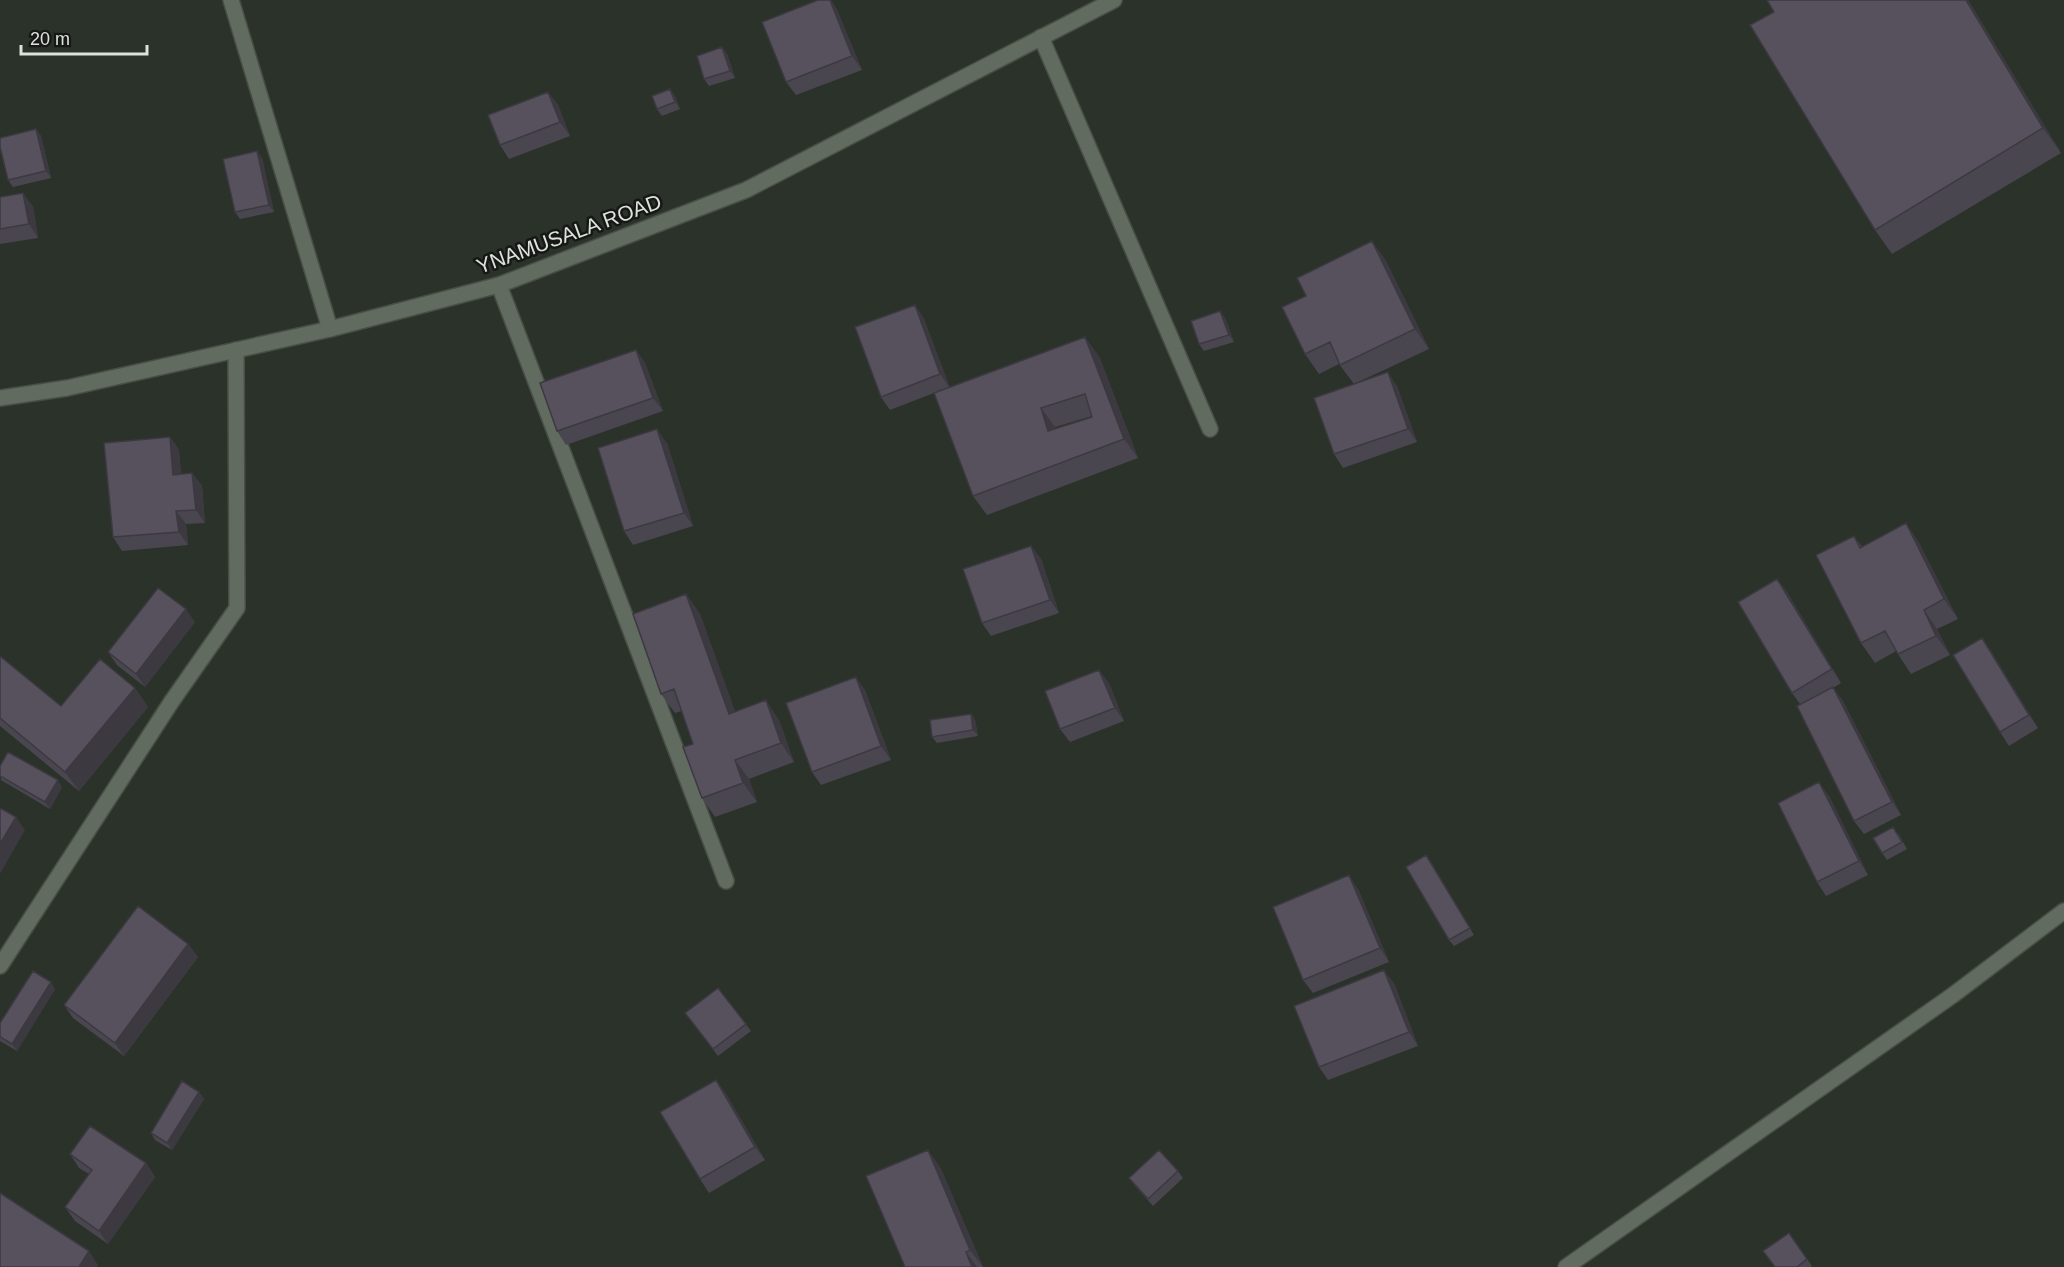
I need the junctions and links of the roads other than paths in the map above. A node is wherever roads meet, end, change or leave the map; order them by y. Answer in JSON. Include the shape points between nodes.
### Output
{"nodes":[{"id":1,"x":231,"y":0,"type":"edge"},
{"id":2,"x":1114,"y":0,"type":"edge"},
{"id":3,"x":1041,"y":37,"type":"junction"},
{"id":4,"x":500,"y":285,"type":"junction"},
{"id":5,"x":330,"y":329,"type":"junction"},
{"id":6,"x":236,"y":350,"type":"junction"},
{"id":7,"x":0,"y":398,"type":"edge"},
{"id":8,"x":1210,"y":429,"type":"dead end"},
{"id":9,"x":726,"y":881,"type":"dead end"},
{"id":10,"x":2064,"y":911,"type":"edge"},
{"id":11,"x":0,"y":966,"type":"edge"},
{"id":12,"x":1566,"y":1267,"type":"edge"}],
"edges":[{"from":1,"to":5,"type":"street"},
{"from":2,"to":3,"type":"street","name":"YNAMUSALA ROAD"},
{"from":3,"to":4,"type":"street","name":"YNAMUSALA ROAD","via":[[746,190]]},
{"from":3,"to":8,"type":"street"},
{"from":4,"to":5,"type":"street","name":"YNAMUSALA ROAD"},
{"from":4,"to":9,"type":"street"},
{"from":5,"to":6,"type":"street","name":"YNAMUSALA ROAD"},
{"from":6,"to":7,"type":"street","name":"YNAMUSALA ROAD","via":[[67,388]]},
{"from":6,"to":11,"type":"street","via":[[237,608]]},
{"from":10,"to":12,"type":"street","via":[[1953,995]]}]}
